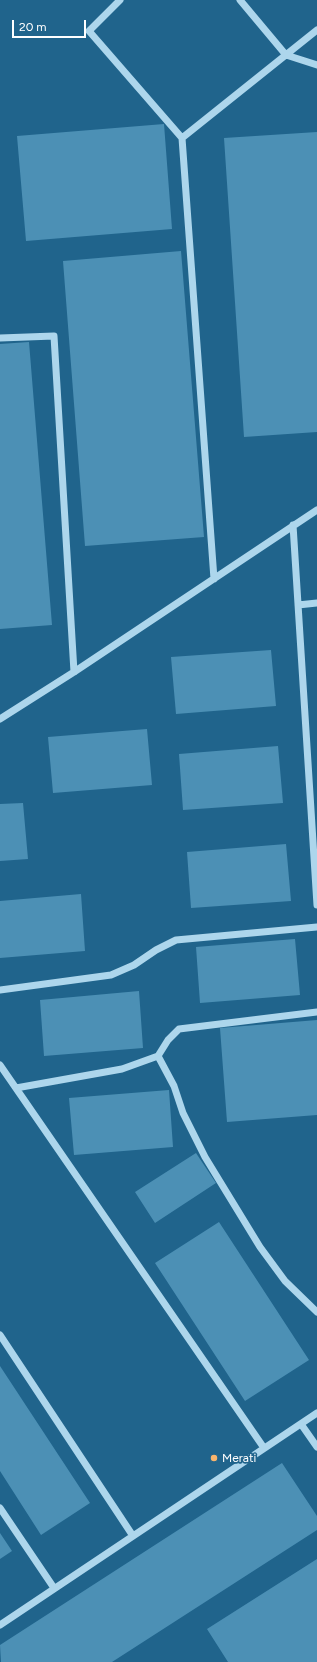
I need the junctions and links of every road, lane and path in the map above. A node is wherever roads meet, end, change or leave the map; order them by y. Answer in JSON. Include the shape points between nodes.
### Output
{"nodes":[{"id":1,"x":120,"y":0,"type":"edge"},
{"id":2,"x":240,"y":0,"type":"edge"},
{"id":3,"x":317,"y":30,"type":"edge"},
{"id":4,"x":286,"y":55,"type":"junction"},
{"id":5,"x":317,"y":65,"type":"edge"},
{"id":6,"x":182,"y":138,"type":"junction"},
{"id":7,"x":0,"y":338,"type":"edge"},
{"id":8,"x":317,"y":510,"type":"edge"},
{"id":9,"x":293,"y":525,"type":"junction"},
{"id":10,"x":214,"y":579,"type":"junction"},
{"id":11,"x":317,"y":603,"type":"edge"},
{"id":12,"x":298,"y":605,"type":"junction"},
{"id":13,"x":74,"y":672,"type":"junction"},
{"id":14,"x":0,"y":719,"type":"edge"},
{"id":15,"x":317,"y":905,"type":"edge"},
{"id":16,"x":317,"y":926,"type":"edge"},
{"id":17,"x":0,"y":990,"type":"edge"},
{"id":18,"x":317,"y":1012,"type":"edge"},
{"id":19,"x":158,"y":1056,"type":"junction"},
{"id":20,"x":0,"y":1065,"type":"edge"},
{"id":21,"x":16,"y":1088,"type":"junction"},
{"id":22,"x":317,"y":1312,"type":"edge"},
{"id":23,"x":0,"y":1335,"type":"edge"},
{"id":24,"x":317,"y":1413,"type":"edge"},
{"id":25,"x":302,"y":1424,"type":"junction"},
{"id":26,"x":317,"y":1447,"type":"edge"},
{"id":27,"x":264,"y":1448,"type":"junction"},
{"id":28,"x":0,"y":1508,"type":"edge"},
{"id":29,"x":133,"y":1536,"type":"junction"},
{"id":30,"x":54,"y":1588,"type":"junction"},
{"id":31,"x":0,"y":1624,"type":"edge"}],
"edges":[{"from":1,"to":6,"type":"street","via":[[89,31]]},
{"from":2,"to":4,"type":"street"},
{"from":3,"to":4,"type":"street"},
{"from":4,"to":5,"type":"street"},
{"from":4,"to":6,"type":"street"},
{"from":6,"to":10,"type":"street"},
{"from":7,"to":13,"type":"street","via":[[54,336]]},
{"from":8,"to":9,"type":"street"},
{"from":9,"to":10,"type":"street"},
{"from":9,"to":12,"type":"street"},
{"from":10,"to":13,"type":"street"},
{"from":11,"to":12,"type":"street"},
{"from":12,"to":15,"type":"street"},
{"from":13,"to":14,"type":"street"},
{"from":16,"to":17,"type":"street","via":[[176,940],[134,965],[111,975]]},
{"from":18,"to":19,"type":"street","via":[[180,1029],[168,1040]]},
{"from":19,"to":21,"type":"street","via":[[122,1069]]},
{"from":19,"to":22,"type":"street","via":[[205,1157],[260,1247],[285,1280]]},
{"from":20,"to":21,"type":"street"},
{"from":21,"to":27,"type":"street"},
{"from":23,"to":29,"type":"street"},
{"from":24,"to":25,"type":"street"},
{"from":25,"to":26,"type":"street"},
{"from":25,"to":27,"type":"street"},
{"from":27,"to":29,"type":"street"},
{"from":28,"to":30,"type":"street"},
{"from":29,"to":30,"type":"street"},
{"from":30,"to":31,"type":"street"}]}
